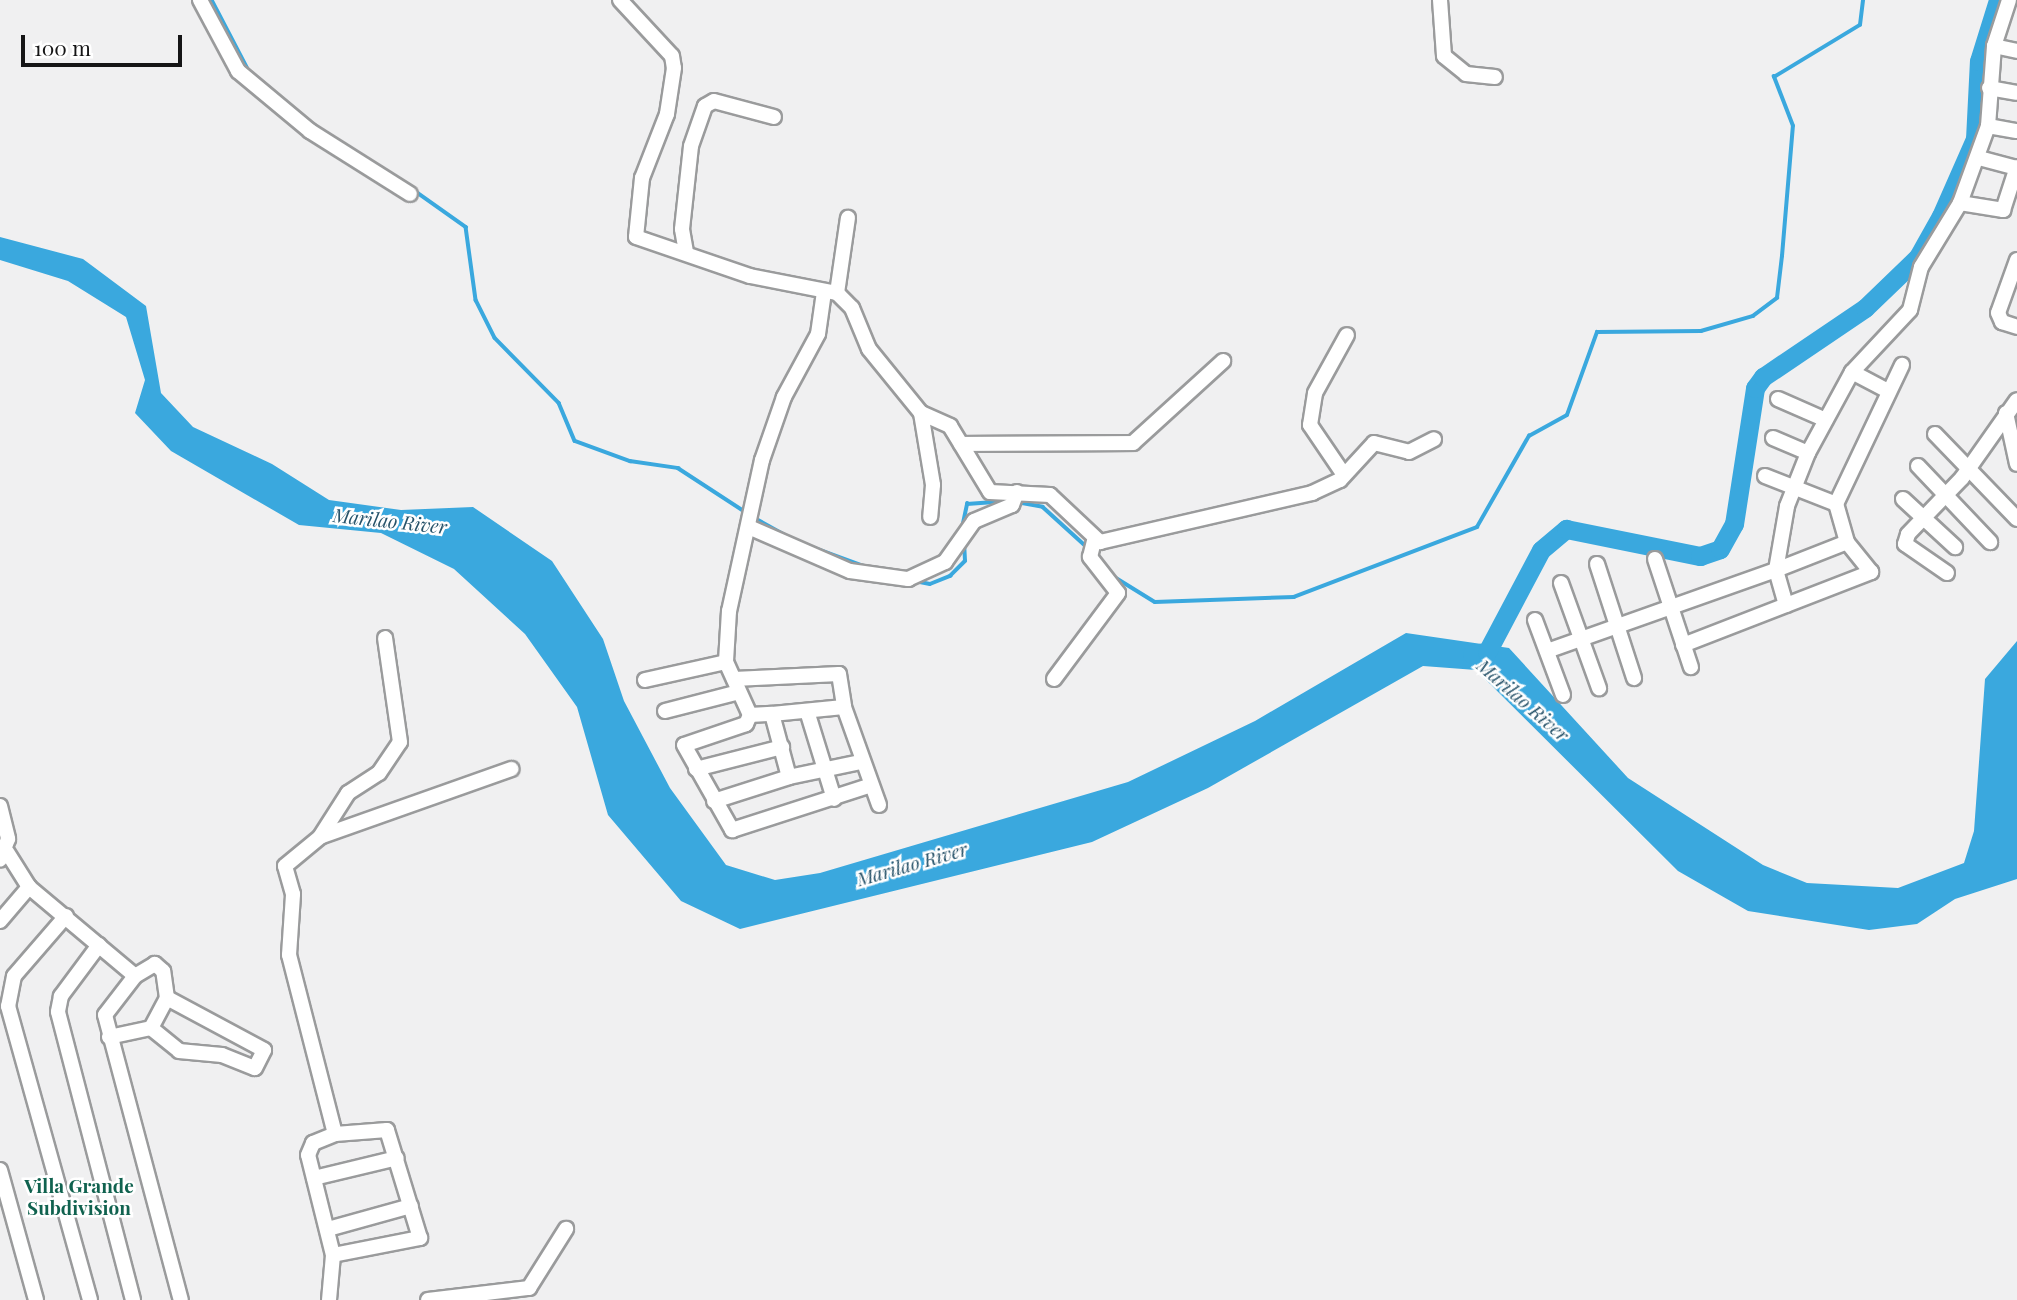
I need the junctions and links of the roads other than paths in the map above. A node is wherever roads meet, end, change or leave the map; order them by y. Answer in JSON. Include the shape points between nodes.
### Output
{"nodes":[{"id":1,"x":200,"y":0,"type":"edge"},
{"id":2,"x":620,"y":0,"type":"edge"},
{"id":3,"x":1440,"y":0,"type":"edge"},
{"id":4,"x":2011,"y":3,"type":"edge"},
{"id":5,"x":1994,"y":46,"type":"junction"},
{"id":6,"x":2017,"y":51,"type":"edge"},
{"id":7,"x":1495,"y":77,"type":"dead end"},
{"id":8,"x":1989,"y":88,"type":"junction"},
{"id":9,"x":2017,"y":93,"type":"edge"},
{"id":10,"x":774,"y":117,"type":"dead end"},
{"id":11,"x":1988,"y":127,"type":"junction"},
{"id":12,"x":2017,"y":131,"type":"edge"},
{"id":13,"x":1979,"y":158,"type":"junction"},
{"id":14,"x":2017,"y":168,"type":"edge"},
{"id":15,"x":410,"y":194,"type":"dead end"},
{"id":16,"x":1960,"y":203,"type":"junction"},
{"id":17,"x":848,"y":218,"type":"dead end"},
{"id":18,"x":686,"y":252,"type":"junction"},
{"id":19,"x":2017,"y":260,"type":"edge"},
{"id":20,"x":831,"y":293,"type":"junction"},
{"id":21,"x":2017,"y":327,"type":"edge"},
{"id":22,"x":1347,"y":335,"type":"dead end"},
{"id":23,"x":1223,"y":361,"type":"dead end"},
{"id":24,"x":1902,"y":365,"type":"dead end"},
{"id":25,"x":1852,"y":372,"type":"junction"},
{"id":26,"x":1888,"y":391,"type":"junction"},
{"id":27,"x":1778,"y":399,"type":"dead end"},
{"id":28,"x":2017,"y":400,"type":"edge"},
{"id":29,"x":921,"y":413,"type":"junction"},
{"id":30,"x":2006,"y":413,"type":"junction"},
{"id":31,"x":1826,"y":420,"type":"junction"},
{"id":32,"x":1935,"y":434,"type":"dead end"},
{"id":33,"x":1773,"y":438,"type":"dead end"},
{"id":34,"x":1434,"y":439,"type":"dead end"},
{"id":35,"x":961,"y":444,"type":"junction"},
{"id":36,"x":1808,"y":453,"type":"junction"},
{"id":37,"x":2017,"y":464,"type":"edge"},
{"id":38,"x":1917,"y":466,"type":"dead end"},
{"id":39,"x":1970,"y":468,"type":"junction"},
{"id":40,"x":1342,"y":471,"type":"junction"},
{"id":41,"x":1765,"y":476,"type":"dead end"},
{"id":42,"x":1793,"y":488,"type":"junction"},
{"id":43,"x":1017,"y":492,"type":"junction"},
{"id":44,"x":1946,"y":494,"type":"junction"},
{"id":45,"x":1903,"y":499,"type":"dead end"},
{"id":46,"x":1836,"y":504,"type":"junction"},
{"id":47,"x":930,"y":517,"type":"dead end"},
{"id":48,"x":1924,"y":519,"type":"junction"},
{"id":49,"x":2017,"y":519,"type":"edge"},
{"id":50,"x":752,"y":520,"type":"junction"},
{"id":51,"x":1094,"y":541,"type":"junction"},
{"id":52,"x":1847,"y":542,"type":"junction"},
{"id":53,"x":1990,"y":542,"type":"dead end"},
{"id":54,"x":1955,"y":547,"type":"dead end"},
{"id":55,"x":1655,"y":559,"type":"dead end"},
{"id":56,"x":1597,"y":564,"type":"dead end"},
{"id":57,"x":1776,"y":570,"type":"junction"},
{"id":58,"x":1947,"y":573,"type":"dead end"},
{"id":59,"x":1560,"y":583,"type":"dead end"},
{"id":60,"x":1786,"y":605,"type":"junction"},
{"id":61,"x":1672,"y":611,"type":"junction"},
{"id":62,"x":1535,"y":620,"type":"dead end"},
{"id":63,"x":1622,"y":625,"type":"junction"},
{"id":64,"x":385,"y":638,"type":"dead end"},
{"id":65,"x":1583,"y":638,"type":"junction"},
{"id":66,"x":1683,"y":645,"type":"junction"},
{"id":67,"x":1547,"y":651,"type":"junction"},
{"id":68,"x":726,"y":662,"type":"junction"},
{"id":69,"x":1691,"y":667,"type":"dead end"},
{"id":70,"x":1634,"y":678,"type":"dead end"},
{"id":71,"x":1054,"y":679,"type":"dead end"},
{"id":72,"x":645,"y":680,"type":"dead end"},
{"id":73,"x":736,"y":686,"type":"junction"},
{"id":74,"x":1599,"y":688,"type":"dead end"},
{"id":75,"x":1563,"y":695,"type":"dead end"},
{"id":76,"x":845,"y":707,"type":"junction"},
{"id":77,"x":665,"y":711,"type":"dead end"},
{"id":78,"x":807,"y":711,"type":"junction"},
{"id":79,"x":772,"y":713,"type":"junction"},
{"id":80,"x":750,"y":715,"type":"junction"},
{"id":81,"x":782,"y":747,"type":"junction"},
{"id":82,"x":861,"y":762,"type":"junction"},
{"id":83,"x":512,"y":769,"type":"dead end"},
{"id":84,"x":696,"y":769,"type":"junction"},
{"id":85,"x":826,"y":769,"type":"junction"},
{"id":86,"x":789,"y":777,"type":"junction"},
{"id":87,"x":868,"y":786,"type":"junction"},
{"id":88,"x":834,"y":799,"type":"junction"},
{"id":89,"x":714,"y":801,"type":"junction"},
{"id":90,"x":0,"y":806,"type":"edge"},
{"id":91,"x":879,"y":806,"type":"dead end"},
{"id":92,"x":320,"y":837,"type":"junction"},
{"id":93,"x":4,"y":856,"type":"edge"},
{"id":94,"x":29,"y":887,"type":"junction"},
{"id":95,"x":66,"y":916,"type":"junction"},
{"id":96,"x":0,"y":921,"type":"edge"},
{"id":97,"x":99,"y":946,"type":"junction"},
{"id":98,"x":135,"y":976,"type":"junction"},
{"id":99,"x":167,"y":998,"type":"junction"},
{"id":100,"x":151,"y":1028,"type":"junction"},
{"id":101,"x":235,"y":1036,"type":"junction"},
{"id":102,"x":109,"y":1037,"type":"junction"},
{"id":103,"x":222,"y":1055,"type":"junction"},
{"id":104,"x":335,"y":1135,"type":"junction"},
{"id":105,"x":397,"y":1158,"type":"junction"},
{"id":106,"x":0,"y":1170,"type":"edge"},
{"id":107,"x":314,"y":1178,"type":"junction"},
{"id":108,"x":411,"y":1206,"type":"junction"},
{"id":109,"x":328,"y":1229,"type":"junction"},
{"id":110,"x":566,"y":1229,"type":"dead end"},
{"id":111,"x":333,"y":1255,"type":"junction"},
{"id":112,"x":36,"y":1300,"type":"edge"},
{"id":113,"x":90,"y":1300,"type":"edge"},
{"id":114,"x":133,"y":1300,"type":"edge"},
{"id":115,"x":181,"y":1300,"type":"edge"},
{"id":116,"x":330,"y":1300,"type":"edge"},
{"id":117,"x":428,"y":1300,"type":"edge"}],
"edges":[{"from":1,"to":15,"type":"street","via":[[238,71],[310,131]]},
{"from":2,"to":18,"type":"street","via":[[672,56],[674,68],[667,114],[642,178],[636,237]]},
{"from":3,"to":7,"type":"street","via":[[1444,56],[1466,74]]},
{"from":4,"to":5,"type":"street"},
{"from":5,"to":6,"type":"street"},
{"from":5,"to":8,"type":"street"},
{"from":8,"to":9,"type":"street"},
{"from":8,"to":11,"type":"street"},
{"from":10,"to":18,"type":"street","via":[[714,101],[705,106],[691,146],[682,229]]},
{"from":11,"to":12,"type":"street"},
{"from":11,"to":13,"type":"street"},
{"from":13,"to":14,"type":"street"},
{"from":13,"to":16,"type":"street"},
{"from":14,"to":16,"type":"street","via":[[2003,210]]},
{"from":16,"to":25,"type":"street","via":[[1922,267],[1910,310]]},
{"from":17,"to":20,"type":"street"},
{"from":18,"to":20,"type":"street"},
{"from":19,"to":21,"type":"street","via":[[1998,313],[2002,322]]},
{"from":20,"to":29,"type":"street","via":[[852,309],[869,349]]},
{"from":20,"to":50,"type":"street","via":[[818,334],[784,397],[762,460]]},
{"from":22,"to":40,"type":"street","via":[[1315,393],[1310,425]]},
{"from":23,"to":35,"type":"street","via":[[1133,443]]},
{"from":24,"to":26,"type":"street"},
{"from":25,"to":26,"type":"street"},
{"from":25,"to":31,"type":"street"},
{"from":26,"to":46,"type":"street"},
{"from":27,"to":31,"type":"street"},
{"from":28,"to":30,"type":"street"},
{"from":29,"to":35,"type":"street","via":[[939,416]]},
{"from":29,"to":47,"type":"street","via":[[933,485]]},
{"from":30,"to":37,"type":"street"},
{"from":30,"to":39,"type":"street"},
{"from":31,"to":36,"type":"street"},
{"from":32,"to":39,"type":"street"},
{"from":33,"to":36,"type":"street"},
{"from":34,"to":40,"type":"street","via":[[1409,452],[1374,443]]},
{"from":35,"to":43,"type":"street","via":[[982,488]]},
{"from":36,"to":42,"type":"street"},
{"from":38,"to":44,"type":"street"},
{"from":39,"to":44,"type":"street"},
{"from":39,"to":49,"type":"street"},
{"from":40,"to":51,"type":"street","via":[[1339,480],[1312,493]]},
{"from":41,"to":42,"type":"street"},
{"from":42,"to":46,"type":"street"},
{"from":42,"to":57,"type":"street"},
{"from":43,"to":50,"type":"street","via":[[1012,505],[974,521],[945,562],[908,579],[850,571]]},
{"from":43,"to":51,"type":"street","via":[[1050,495]]},
{"from":44,"to":48,"type":"street"},
{"from":44,"to":53,"type":"street"},
{"from":45,"to":48,"type":"street"},
{"from":46,"to":52,"type":"street"},
{"from":48,"to":54,"type":"street"},
{"from":48,"to":58,"type":"street","via":[[1905,544]]},
{"from":50,"to":68,"type":"street","via":[[729,611]]},
{"from":51,"to":71,"type":"street","via":[[1090,557],[1118,593]]},
{"from":52,"to":57,"type":"street"},
{"from":52,"to":60,"type":"street","via":[[1871,572]]},
{"from":55,"to":61,"type":"street"},
{"from":56,"to":63,"type":"street"},
{"from":57,"to":60,"type":"street"},
{"from":57,"to":61,"type":"street"},
{"from":59,"to":65,"type":"street"},
{"from":60,"to":66,"type":"street"},
{"from":61,"to":63,"type":"street"},
{"from":61,"to":66,"type":"street"},
{"from":62,"to":67,"type":"street"},
{"from":63,"to":65,"type":"street"},
{"from":63,"to":70,"type":"street"},
{"from":64,"to":92,"type":"street","via":[[400,742],[379,773],[348,793]]},
{"from":65,"to":67,"type":"street"},
{"from":65,"to":74,"type":"street"},
{"from":66,"to":69,"type":"street"},
{"from":67,"to":75,"type":"street"},
{"from":68,"to":72,"type":"street"},
{"from":68,"to":73,"type":"street"},
{"from":73,"to":76,"type":"street","via":[[839,674]]},
{"from":73,"to":77,"type":"street"},
{"from":73,"to":80,"type":"street"},
{"from":76,"to":78,"type":"street"},
{"from":76,"to":82,"type":"street"},
{"from":78,"to":79,"type":"street"},
{"from":78,"to":85,"type":"street"},
{"from":79,"to":80,"type":"street"},
{"from":79,"to":81,"type":"street"},
{"from":80,"to":84,"type":"street","via":[[746,724],[685,741]]},
{"from":81,"to":84,"type":"street"},
{"from":81,"to":86,"type":"street"},
{"from":82,"to":85,"type":"street"},
{"from":82,"to":87,"type":"street"},
{"from":83,"to":92,"type":"street"},
{"from":84,"to":89,"type":"street"},
{"from":85,"to":86,"type":"street"},
{"from":85,"to":88,"type":"street"},
{"from":86,"to":89,"type":"street"},
{"from":87,"to":88,"type":"street"},
{"from":87,"to":91,"type":"street"},
{"from":88,"to":89,"type":"street","via":[[732,830]]},
{"from":90,"to":93,"type":"street"},
{"from":92,"to":104,"type":"street","via":[[285,866],[293,894],[289,955]]},
{"from":93,"to":94,"type":"street"},
{"from":94,"to":95,"type":"street"},
{"from":94,"to":96,"type":"street"},
{"from":95,"to":97,"type":"street"},
{"from":95,"to":113,"type":"street","via":[[14,976],[8,1006]]},
{"from":97,"to":98,"type":"street"},
{"from":97,"to":114,"type":"street","via":[[61,996],[58,1012]]},
{"from":98,"to":99,"type":"street","via":[[160,966]]},
{"from":98,"to":102,"type":"street","via":[[105,1015]]},
{"from":99,"to":100,"type":"street"},
{"from":99,"to":101,"type":"street"},
{"from":100,"to":102,"type":"street"},
{"from":100,"to":103,"type":"street","via":[[178,1051]]},
{"from":101,"to":103,"type":"street"},
{"from":101,"to":103,"type":"street","via":[[264,1050],[255,1068]]},
{"from":102,"to":115,"type":"street"},
{"from":104,"to":105,"type":"street","via":[[387,1130]]},
{"from":104,"to":107,"type":"street","via":[[309,1148]]},
{"from":105,"to":107,"type":"street"},
{"from":105,"to":108,"type":"street"},
{"from":106,"to":112,"type":"street"},
{"from":107,"to":109,"type":"street"},
{"from":108,"to":109,"type":"street"},
{"from":108,"to":111,"type":"street","via":[[420,1238]]},
{"from":109,"to":111,"type":"street"},
{"from":110,"to":117,"type":"street","via":[[529,1288]]},
{"from":111,"to":116,"type":"street"}]}
